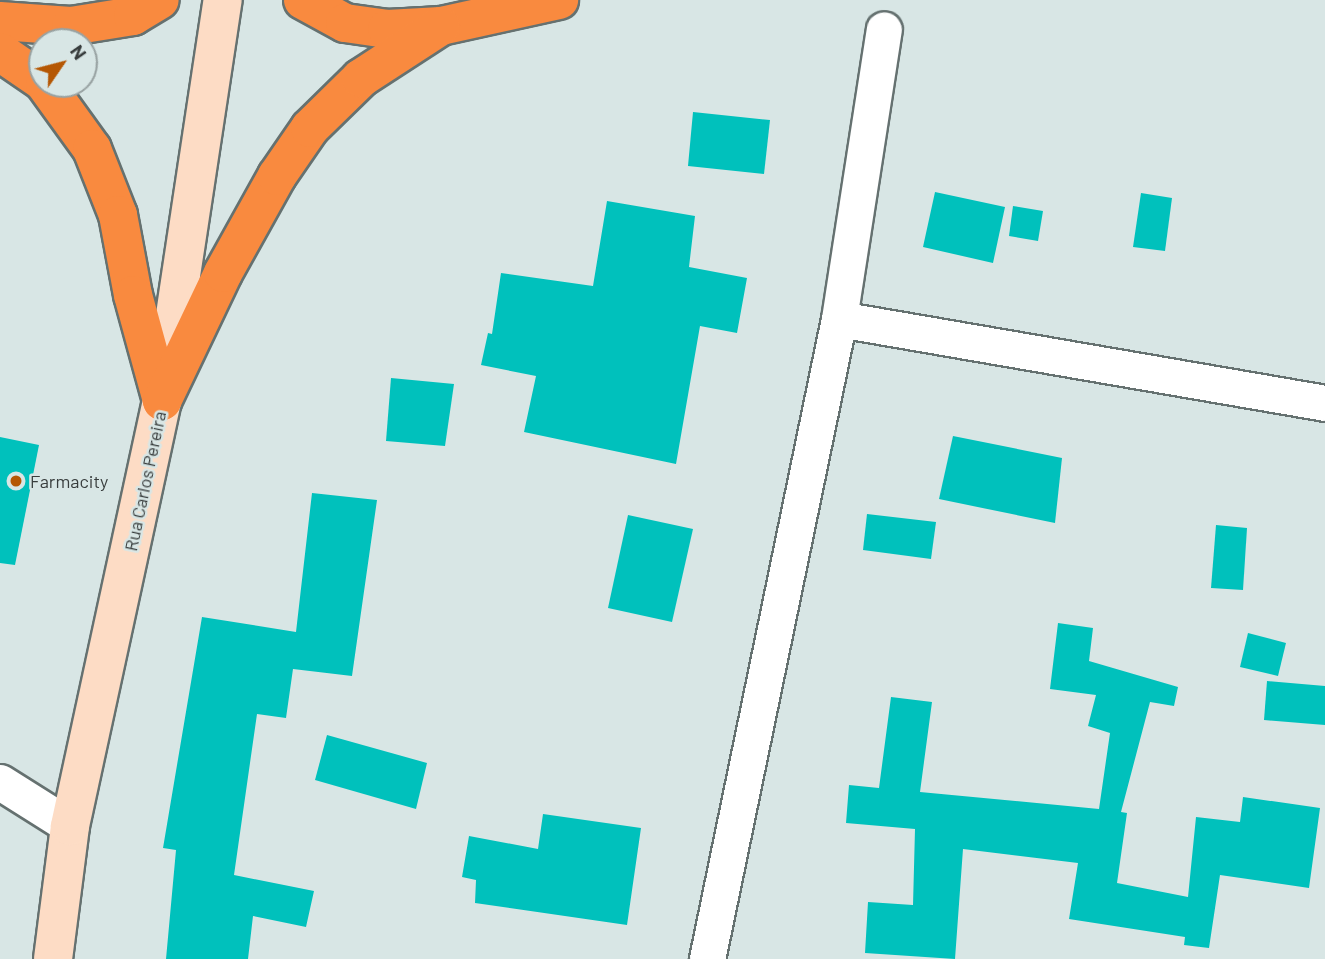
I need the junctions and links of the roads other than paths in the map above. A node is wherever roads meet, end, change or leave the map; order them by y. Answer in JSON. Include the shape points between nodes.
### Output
{"nodes":[{"id":1,"x":160,"y":0,"type":"edge"},
{"id":2,"x":223,"y":0,"type":"edge"},
{"id":3,"x":303,"y":0,"type":"edge"},
{"id":4,"x":559,"y":0,"type":"edge"},
{"id":5,"x":0,"y":21,"type":"edge"},
{"id":6,"x":441,"y":26,"type":"junction"},
{"id":7,"x":884,"y":29,"type":"dead end"},
{"id":8,"x":0,"y":52,"type":"edge"},
{"id":9,"x":28,"y":72,"type":"edge"},
{"id":10,"x":54,"y":98,"type":"edge"},
{"id":11,"x":839,"y":319,"type":"junction"},
{"id":12,"x":162,"y":401,"type":"junction"},
{"id":13,"x":1325,"y":403,"type":"edge"},
{"id":14,"x":0,"y":782,"type":"edge"},
{"id":15,"x":70,"y":826,"type":"junction"},
{"id":16,"x":53,"y":959,"type":"edge"},
{"id":17,"x":707,"y":959,"type":"edge"}],
"edges":[{"from":1,"to":5,"type":"highway","via":[[133,16],[71,26]]},
{"from":2,"to":12,"type":"main road","name":"Rua Carlos Pereira"},
{"from":3,"to":6,"type":"highway","via":[[345,23],[387,29]]},
{"from":4,"to":6,"type":"highway"},
{"from":6,"to":12,"type":"highway","via":[[362,78],[310,128],[276,176]]},
{"from":7,"to":11,"type":"street"},
{"from":8,"to":9,"type":"highway"},
{"from":10,"to":12,"type":"highway","via":[[92,149],[118,215],[133,295]]},
{"from":11,"to":13,"type":"street"},
{"from":11,"to":17,"type":"street"},
{"from":12,"to":15,"type":"main road","name":"Rua Carlos Pereira"},
{"from":14,"to":15,"type":"street"},
{"from":15,"to":16,"type":"main road","name":"Rua Carlos Pereira"}]}
